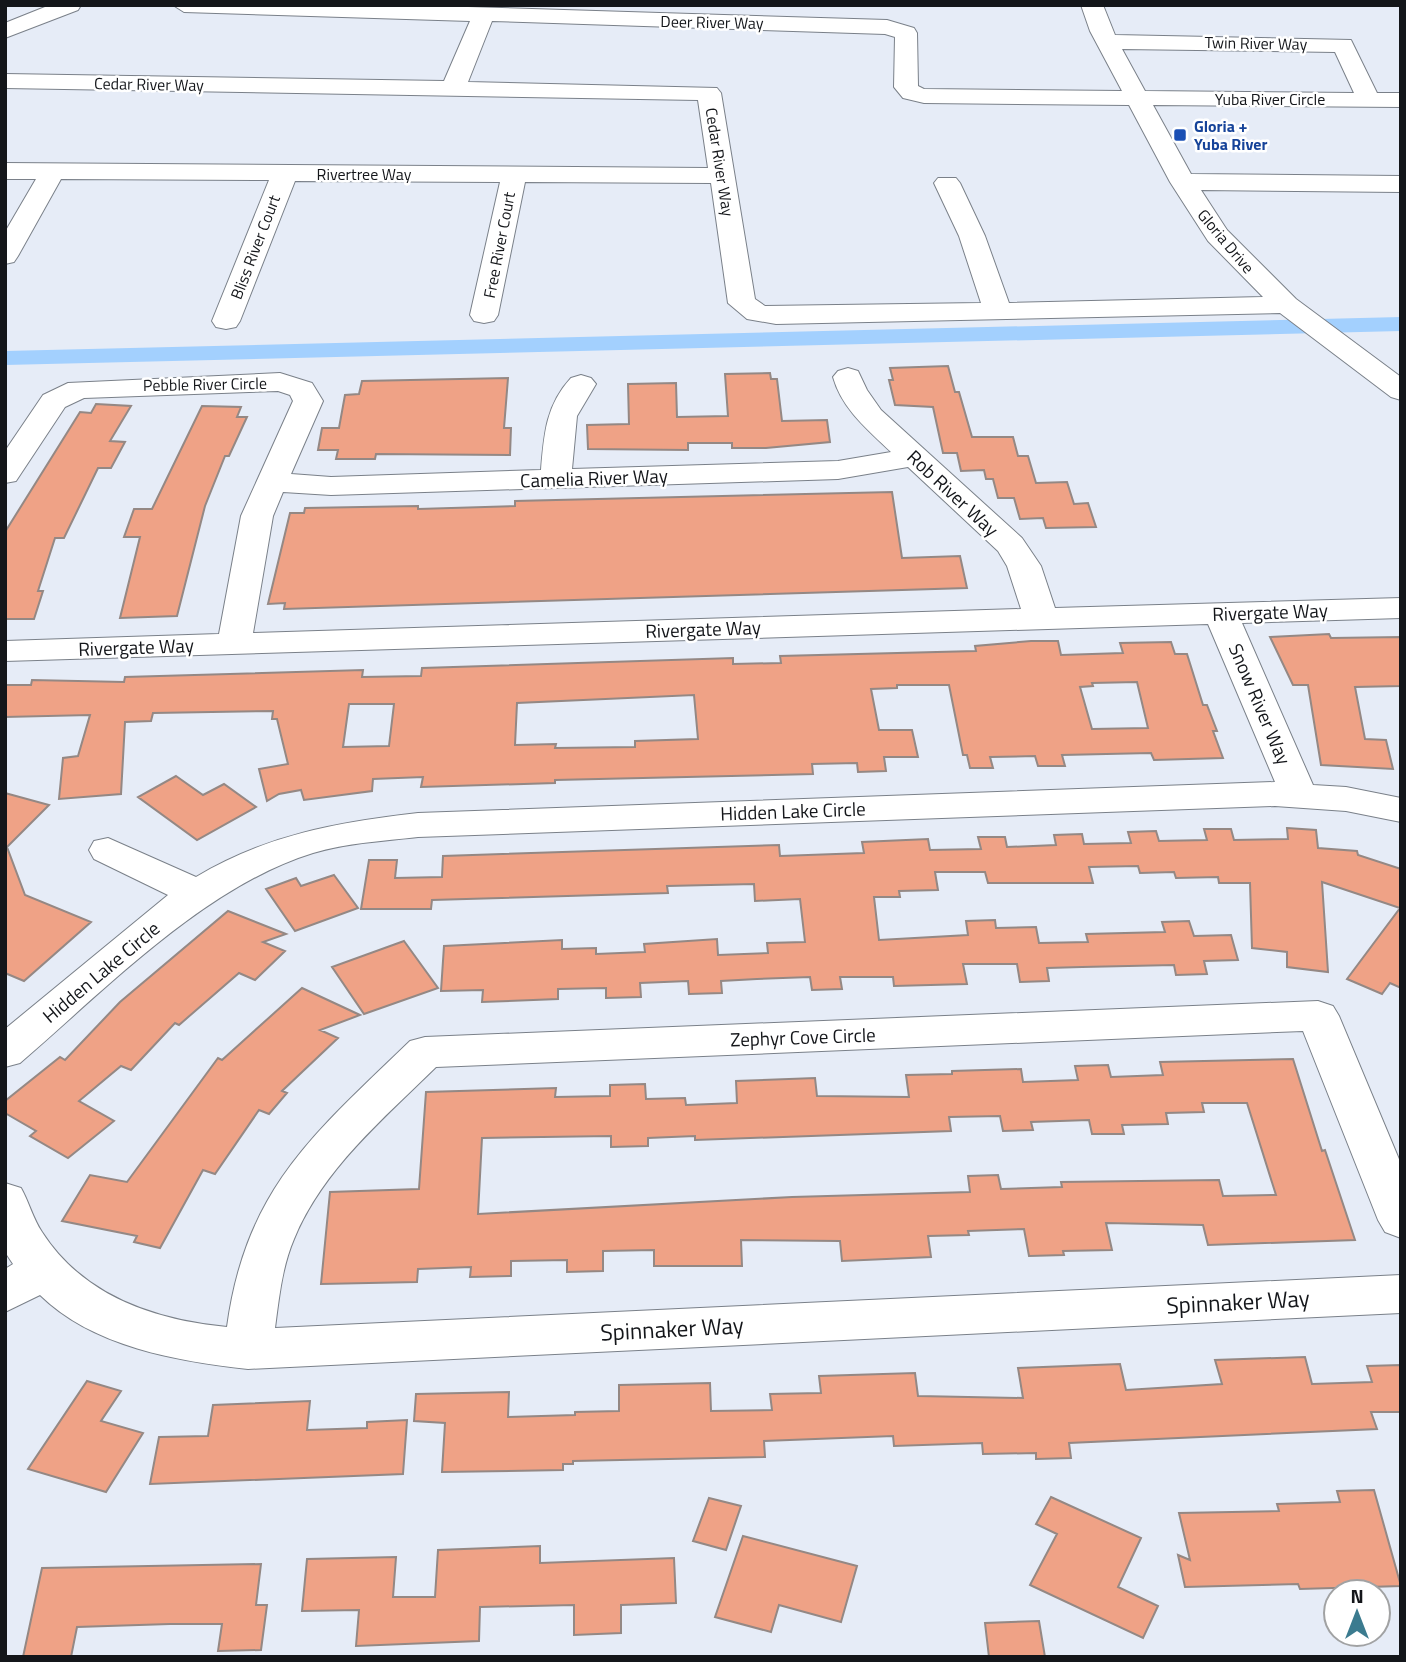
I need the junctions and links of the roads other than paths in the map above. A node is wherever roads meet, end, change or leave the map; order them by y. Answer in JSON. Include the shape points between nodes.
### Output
{"nodes":[{"id":1,"x":34,"y":5,"type":"edge"},
{"id":2,"x":70,"y":5,"type":"edge"},
{"id":3,"x":184,"y":5,"type":"edge"},
{"id":4,"x":1092,"y":5,"type":"edge"},
{"id":5,"x":673,"y":13,"type":"edge"},
{"id":6,"x":5,"y":16,"type":"edge"},
{"id":7,"x":483,"y":16,"type":"junction"},
{"id":8,"x":5,"y":31,"type":"edge"},
{"id":9,"x":1107,"y":41,"type":"junction"},
{"id":10,"x":5,"y":81,"type":"edge"},
{"id":11,"x":453,"y":89,"type":"junction"},
{"id":12,"x":1139,"y":98,"type":"junction"},
{"id":13,"x":1369,"y":100,"type":"junction"},
{"id":14,"x":1401,"y":100,"type":"edge"},
{"id":15,"x":5,"y":171,"type":"edge"},
{"id":16,"x":53,"y":172,"type":"junction"},
{"id":17,"x":285,"y":173,"type":"junction"},
{"id":18,"x":513,"y":175,"type":"junction"},
{"id":19,"x":722,"y":176,"type":"junction"},
{"id":20,"x":1183,"y":181,"type":"junction"},
{"id":21,"x":947,"y":183,"type":"dead end"},
{"id":22,"x":1401,"y":184,"type":"edge"},
{"id":23,"x":5,"y":256,"type":"edge"},
{"id":24,"x":998,"y":312,"type":"junction"},
{"id":25,"x":1294,"y":312,"type":"junction"},
{"id":26,"x":484,"y":315,"type":"dead end"},
{"id":27,"x":226,"y":321,"type":"dead end"},
{"id":28,"x":848,"y":377,"type":"dead end"},
{"id":29,"x":581,"y":384,"type":"dead end"},
{"id":30,"x":1401,"y":391,"type":"edge"},
{"id":31,"x":914,"y":457,"type":"junction"},
{"id":32,"x":5,"y":474,"type":"edge"},
{"id":33,"x":556,"y":479,"type":"junction"},
{"id":34,"x":272,"y":482,"type":"junction"},
{"id":35,"x":1401,"y":608,"type":"edge"},
{"id":36,"x":1221,"y":614,"type":"junction"},
{"id":37,"x":1041,"y":619,"type":"junction"},
{"id":38,"x":234,"y":644,"type":"junction"},
{"id":39,"x":5,"y":651,"type":"edge"},
{"id":40,"x":1299,"y":795,"type":"junction"},
{"id":41,"x":1401,"y":810,"type":"edge"},
{"id":42,"x":108,"y":850,"type":"dead end"},
{"id":43,"x":197,"y":893,"type":"junction"},
{"id":44,"x":5,"y":1052,"type":"edge"},
{"id":45,"x":5,"y":1200,"type":"edge"},
{"id":46,"x":1401,"y":1220,"type":"edge"},
{"id":47,"x":24,"y":1281,"type":"edge"},
{"id":48,"x":1401,"y":1294,"type":"edge"},
{"id":49,"x":248,"y":1349,"type":"junction"}],
"edges":[{"from":1,"to":6,"type":"street"},
{"from":2,"to":8,"type":"street"},
{"from":3,"to":7,"type":"street","name":"Deer River Way"},
{"from":4,"to":9,"type":"street","name":"Gloria Drive"},
{"from":5,"to":7,"type":"street","name":"Deer River Way"},
{"from":5,"to":12,"type":"street","name":"Deer River Way","via":[[899,29],[906,33],[906,87],[924,96]]},
{"from":7,"to":11,"type":"street"},
{"from":9,"to":12,"type":"street","name":"Gloria Drive"},
{"from":9,"to":13,"type":"street","name":"Twin River Way","via":[[1343,45]]},
{"from":10,"to":11,"type":"street","name":"Cedar River Way"},
{"from":11,"to":19,"type":"street","name":"Cedar River Way","via":[[709,93]]},
{"from":12,"to":13,"type":"street","name":"Yuba River Circle"},
{"from":12,"to":20,"type":"street","name":"Gloria Drive"},
{"from":13,"to":14,"type":"street","name":"Yuba River Circle"},
{"from":15,"to":16,"type":"street","name":"Rivertree Way"},
{"from":16,"to":17,"type":"street","name":"Rivertree Way"},
{"from":16,"to":23,"type":"street"},
{"from":17,"to":18,"type":"street","name":"Rivertree Way"},
{"from":17,"to":27,"type":"street","name":"Bliss River Court"},
{"from":18,"to":19,"type":"street","name":"Rivertree Way"},
{"from":18,"to":26,"type":"street","name":"Free River Court"},
{"from":19,"to":24,"type":"street","name":"Cedar River Way","via":[[742,303],[748,309],[776,316]]},
{"from":20,"to":22,"type":"street"},
{"from":20,"to":25,"type":"street","name":"Gloria Drive","via":[[1217,235]]},
{"from":21,"to":24,"type":"street","via":[[972,236]]},
{"from":24,"to":25,"type":"street","name":"Cedar River Way"},
{"from":25,"to":30,"type":"street","name":"Gloria Drive"},
{"from":28,"to":31,"type":"street","name":"Rob River Way","via":[[860,405]]},
{"from":29,"to":33,"type":"street","via":[[563,407]]},
{"from":31,"to":33,"type":"street","name":"Camelia River Way","via":[[838,470]]},
{"from":31,"to":37,"type":"street","name":"Rob River Way","via":[[1010,545],[1024,566]]},
{"from":32,"to":34,"type":"street","name":"Pebble River Circle","via":[[54,401],[68,392],[94,386],[279,382],[302,388],[308,401]]},
{"from":33,"to":34,"type":"street","name":"Camelia River Way","via":[[331,486]]},
{"from":34,"to":38,"type":"street","name":"Pebble River Circle","via":[[257,516]]},
{"from":35,"to":36,"type":"street","name":"Rivergate Way"},
{"from":36,"to":37,"type":"street","name":"Rivergate Way"},
{"from":36,"to":40,"type":"street","name":"Snow River Way"},
{"from":37,"to":38,"type":"street","name":"Rivergate Way"},
{"from":38,"to":39,"type":"street","name":"Rivergate Way"},
{"from":40,"to":41,"type":"street","name":"Hidden Lake Circle"},
{"from":40,"to":43,"type":"street","name":"Hidden Lake Circle","via":[[383,827],[297,845]]},
{"from":42,"to":43,"type":"street"},
{"from":43,"to":44,"type":"street","name":"Hidden Lake Circle"},
{"from":45,"to":47,"type":"street","name":"Spinnaker Way","via":[[22,1239]]},
{"from":46,"to":49,"type":"street","name":"Zephyr Cove Circle","via":[[1318,1016],[425,1052],[321,1155],[295,1192],[273,1232],[259,1274]]},
{"from":47,"to":49,"type":"street","name":"Spinnaker Way","via":[[65,1290],[101,1315],[145,1333],[195,1345]]},
{"from":48,"to":49,"type":"street","name":"Spinnaker Way"}]}
